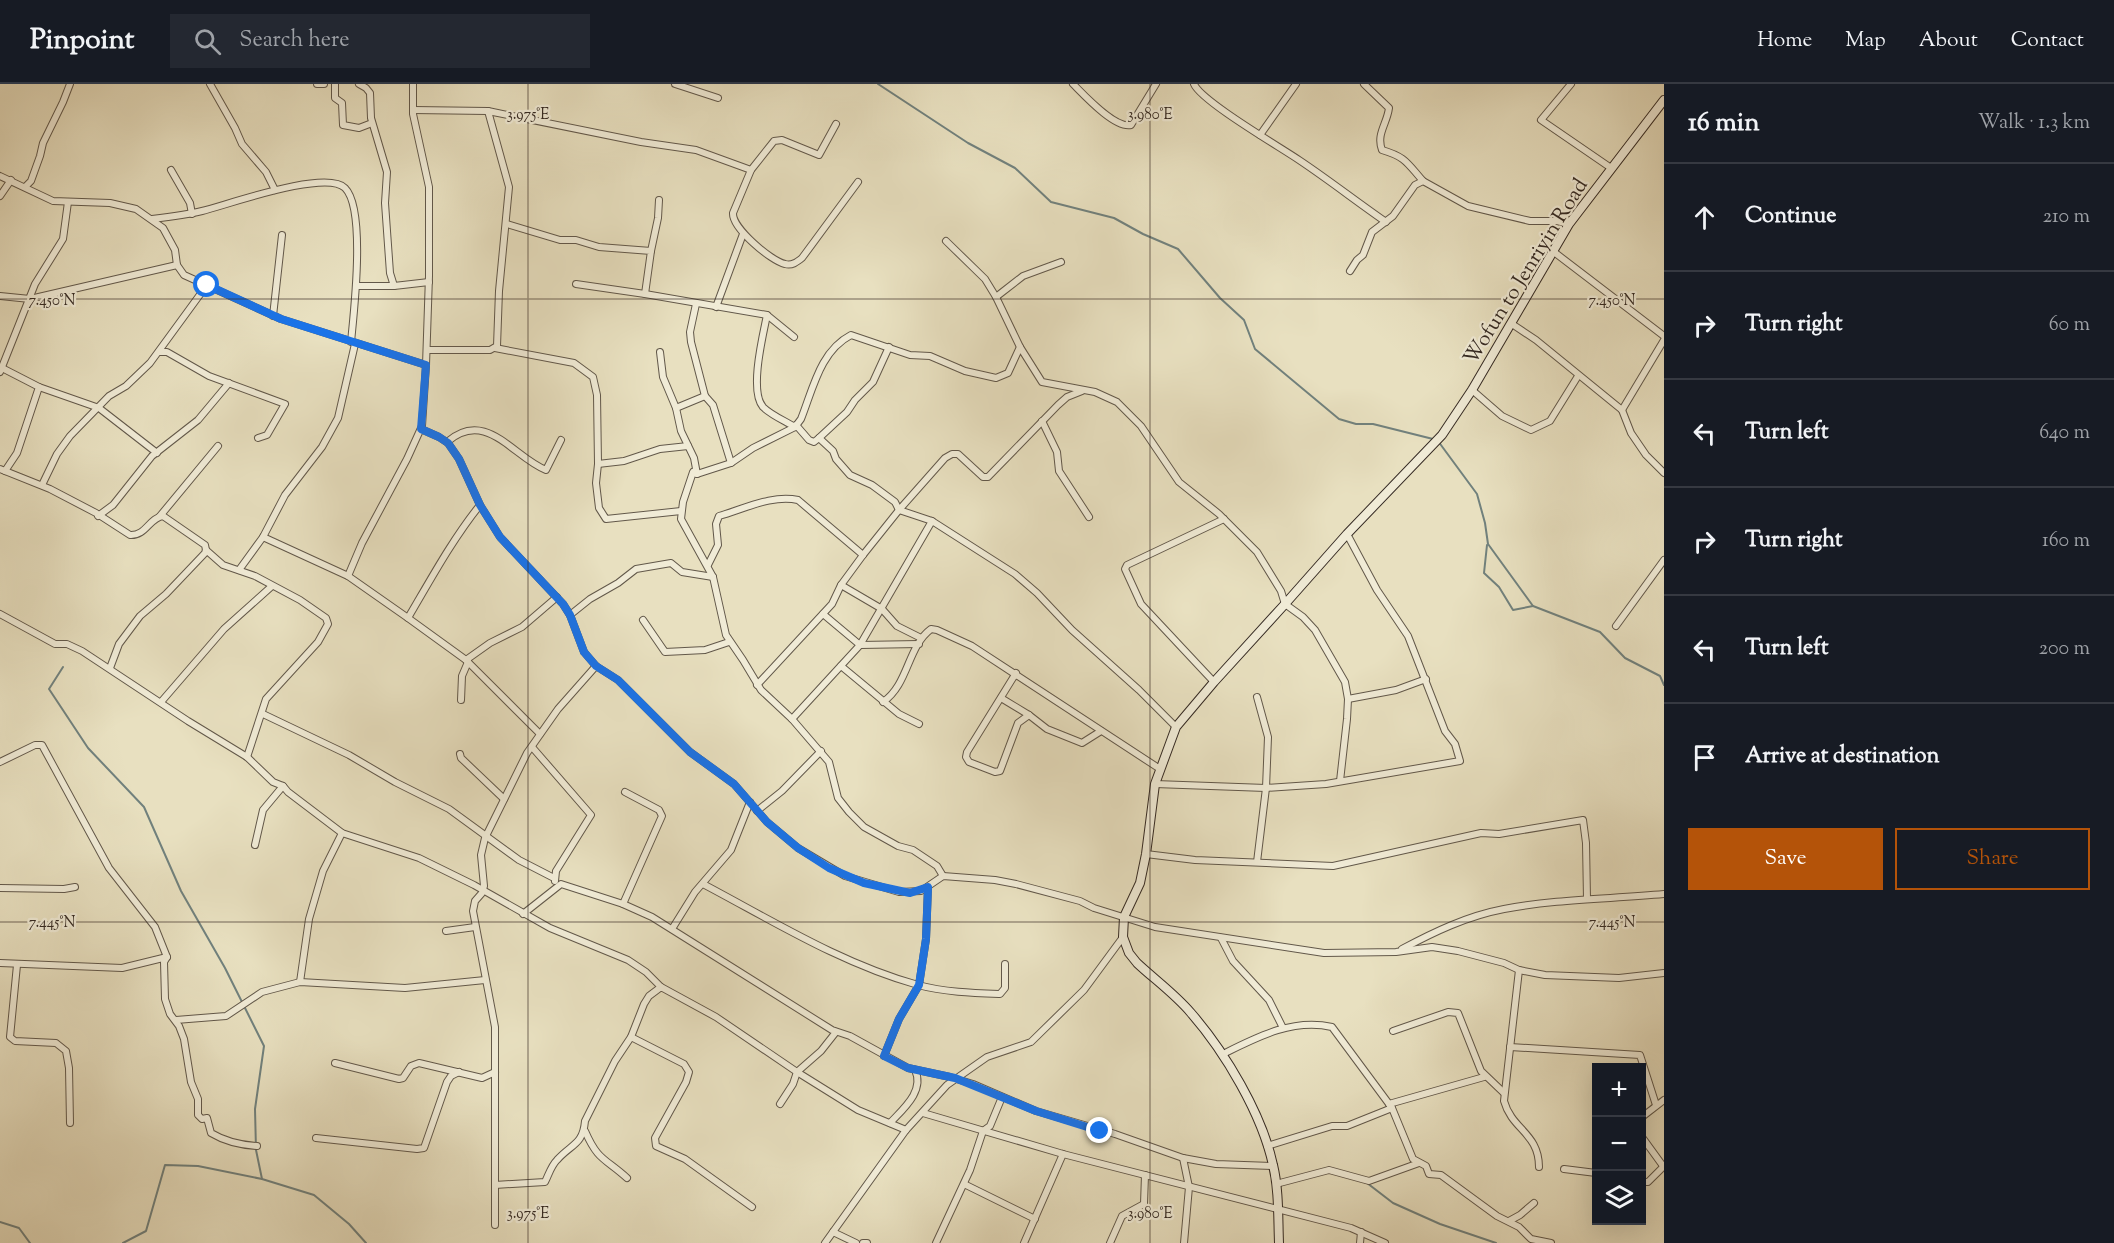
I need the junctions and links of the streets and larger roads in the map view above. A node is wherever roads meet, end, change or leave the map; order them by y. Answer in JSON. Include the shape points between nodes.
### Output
{"nodes":[{"id":1,"x":70,"y":84,"type":"edge"},
{"id":2,"x":210,"y":84,"type":"edge"},
{"id":3,"x":317,"y":84,"type":"edge"},
{"id":4,"x":324,"y":84,"type":"edge"},
{"id":5,"x":335,"y":84,"type":"edge"},
{"id":6,"x":359,"y":84,"type":"edge"},
{"id":7,"x":413,"y":84,"type":"edge"},
{"id":8,"x":675,"y":84,"type":"edge"},
{"id":9,"x":1073,"y":84,"type":"edge"},
{"id":10,"x":1156,"y":84,"type":"edge"},
{"id":11,"x":1194,"y":84,"type":"edge"},
{"id":12,"x":1296,"y":84,"type":"edge"},
{"id":13,"x":1364,"y":84,"type":"edge"},
{"id":14,"x":1571,"y":84,"type":"edge"},
{"id":15,"x":718,"y":98,"type":"dead end"},
{"id":16,"x":1664,"y":100,"type":"edge"},
{"id":17,"x":413,"y":110,"type":"junction"},
{"id":18,"x":488,"y":111,"type":"junction"},
{"id":19,"x":372,"y":123,"type":"junction"},
{"id":20,"x":836,"y":124,"type":"dead end"},
{"id":21,"x":1260,"y":135,"type":"junction"},
{"id":22,"x":1611,"y":168,"type":"junction"},
{"id":23,"x":171,"y":170,"type":"dead end"},
{"id":24,"x":751,"y":170,"type":"junction"},
{"id":25,"x":0,"y":176,"type":"edge"},
{"id":26,"x":11,"y":180,"type":"junction"},
{"id":27,"x":858,"y":182,"type":"dead end"},
{"id":28,"x":1423,"y":182,"type":"junction"},
{"id":29,"x":25,"y":188,"type":"junction"},
{"id":30,"x":275,"y":190,"type":"junction"},
{"id":31,"x":0,"y":196,"type":"edge"},
{"id":32,"x":659,"y":200,"type":"dead end"},
{"id":33,"x":68,"y":202,"type":"junction"},
{"id":34,"x":192,"y":213,"type":"junction"},
{"id":35,"x":152,"y":219,"type":"junction"},
{"id":36,"x":1386,"y":222,"type":"junction"},
{"id":37,"x":507,"y":224,"type":"junction"},
{"id":38,"x":1569,"y":224,"type":"junction"},
{"id":39,"x":743,"y":234,"type":"junction"},
{"id":40,"x":282,"y":235,"type":"dead end"},
{"id":41,"x":945,"y":241,"type":"dead end"},
{"id":42,"x":651,"y":251,"type":"junction"},
{"id":43,"x":1554,"y":252,"type":"junction"},
{"id":44,"x":1061,"y":262,"type":"dead end"},
{"id":45,"x":177,"y":265,"type":"junction"},
{"id":46,"x":1350,"y":271,"type":"dead end"},
{"id":47,"x":429,"y":282,"type":"junction"},
{"id":48,"x":576,"y":284,"type":"dead end"},
{"id":49,"x":207,"y":285,"type":"junction"},
{"id":50,"x":357,"y":286,"type":"junction"},
{"id":51,"x":394,"y":286,"type":"junction"},
{"id":52,"x":645,"y":294,"type":"junction"},
{"id":53,"x":0,"y":296,"type":"edge"},
{"id":54,"x":996,"y":297,"type":"junction"},
{"id":55,"x":30,"y":299,"type":"junction"},
{"id":56,"x":696,"y":304,"type":"junction"},
{"id":57,"x":716,"y":307,"type":"junction"},
{"id":58,"x":767,"y":315,"type":"junction"},
{"id":59,"x":273,"y":316,"type":"junction"},
{"id":60,"x":1512,"y":324,"type":"junction"},
{"id":61,"x":1664,"y":336,"type":"edge"},
{"id":62,"x":794,"y":337,"type":"dead end"},
{"id":63,"x":1664,"y":340,"type":"edge"},
{"id":64,"x":353,"y":343,"type":"junction"},
{"id":65,"x":889,"y":347,"type":"junction"},
{"id":66,"x":1020,"y":347,"type":"junction"},
{"id":67,"x":495,"y":348,"type":"junction"},
{"id":68,"x":427,"y":350,"type":"junction"},
{"id":69,"x":159,"y":352,"type":"junction"},
{"id":70,"x":660,"y":352,"type":"dead end"},
{"id":71,"x":426,"y":365,"type":"junction"},
{"id":72,"x":1,"y":370,"type":"edge"},
{"id":73,"x":1578,"y":376,"type":"junction"},
{"id":74,"x":229,"y":383,"type":"junction"},
{"id":75,"x":39,"y":387,"type":"junction"},
{"id":76,"x":1472,"y":390,"type":"junction"},
{"id":77,"x":1083,"y":391,"type":"junction"},
{"id":78,"x":705,"y":396,"type":"junction"},
{"id":79,"x":99,"y":408,"type":"junction"},
{"id":80,"x":676,"y":408,"type":"junction"},
{"id":81,"x":1622,"y":410,"type":"junction"},
{"id":82,"x":1042,"y":421,"type":"junction"},
{"id":83,"x":795,"y":426,"type":"junction"},
{"id":84,"x":421,"y":429,"type":"junction"},
{"id":85,"x":258,"y":438,"type":"dead end"},
{"id":86,"x":819,"y":438,"type":"junction"},
{"id":87,"x":561,"y":440,"type":"dead end"},
{"id":88,"x":447,"y":442,"type":"junction"},
{"id":89,"x":218,"y":446,"type":"dead end"},
{"id":90,"x":688,"y":446,"type":"junction"},
{"id":91,"x":157,"y":453,"type":"junction"},
{"id":92,"x":731,"y":463,"type":"junction"},
{"id":93,"x":598,"y":464,"type":"junction"},
{"id":94,"x":2,"y":470,"type":"edge"},
{"id":95,"x":1664,"y":473,"type":"edge"},
{"id":96,"x":697,"y":474,"type":"junction"},
{"id":97,"x":42,"y":485,"type":"junction"},
{"id":98,"x":480,"y":505,"type":"junction"},
{"id":99,"x":899,"y":510,"type":"junction"},
{"id":100,"x":681,"y":511,"type":"junction"},
{"id":101,"x":98,"y":516,"type":"junction"},
{"id":102,"x":160,"y":516,"type":"junction"},
{"id":103,"x":1089,"y":517,"type":"dead end"},
{"id":104,"x":1224,"y":519,"type":"junction"},
{"id":105,"x":932,"y":521,"type":"junction"},
{"id":106,"x":1347,"y":534,"type":"junction"},
{"id":107,"x":263,"y":537,"type":"junction"},
{"id":108,"x":206,"y":550,"type":"junction"},
{"id":109,"x":863,"y":555,"type":"junction"},
{"id":110,"x":1664,"y":560,"type":"edge"},
{"id":111,"x":708,"y":566,"type":"junction"},
{"id":112,"x":239,"y":570,"type":"junction"},
{"id":113,"x":348,"y":576,"type":"junction"},
{"id":114,"x":713,"y":577,"type":"junction"},
{"id":115,"x":841,"y":585,"type":"junction"},
{"id":116,"x":272,"y":586,"type":"junction"},
{"id":117,"x":557,"y":597,"type":"junction"},
{"id":118,"x":1285,"y":604,"type":"junction"},
{"id":119,"x":882,"y":609,"type":"junction"},
{"id":120,"x":0,"y":614,"type":"edge"},
{"id":121,"x":823,"y":614,"type":"junction"},
{"id":122,"x":570,"y":615,"type":"junction"},
{"id":123,"x":408,"y":618,"type":"junction"},
{"id":124,"x":643,"y":620,"type":"dead end"},
{"id":125,"x":1616,"y":626,"type":"dead end"},
{"id":126,"x":920,"y":641,"type":"junction"},
{"id":127,"x":729,"y":642,"type":"junction"},
{"id":128,"x":860,"y":645,"type":"junction"},
{"id":129,"x":467,"y":661,"type":"junction"},
{"id":130,"x":596,"y":666,"type":"junction"},
{"id":131,"x":841,"y":666,"type":"junction"},
{"id":132,"x":110,"y":668,"type":"junction"},
{"id":133,"x":1016,"y":673,"type":"junction"},
{"id":134,"x":1426,"y":679,"type":"junction"},
{"id":135,"x":1214,"y":682,"type":"junction"},
{"id":136,"x":757,"y":685,"type":"junction"},
{"id":137,"x":1257,"y":697,"type":"dead end"},
{"id":138,"x":1001,"y":698,"type":"junction"},
{"id":139,"x":1348,"y":699,"type":"junction"},
{"id":140,"x":460,"y":700,"type":"dead end"},
{"id":141,"x":160,"y":702,"type":"junction"},
{"id":142,"x":884,"y":702,"type":"junction"},
{"id":143,"x":262,"y":714,"type":"junction"},
{"id":144,"x":1029,"y":715,"type":"junction"},
{"id":145,"x":792,"y":719,"type":"junction"},
{"id":146,"x":919,"y":724,"type":"dead end"},
{"id":147,"x":1176,"y":727,"type":"junction"},
{"id":148,"x":1101,"y":731,"type":"junction"},
{"id":149,"x":540,"y":734,"type":"junction"},
{"id":150,"x":532,"y":747,"type":"junction"},
{"id":151,"x":821,"y":751,"type":"junction"},
{"id":152,"x":460,"y":754,"type":"dead end"},
{"id":153,"x":247,"y":757,"type":"junction"},
{"id":154,"x":0,"y":762,"type":"edge"},
{"id":155,"x":1160,"y":769,"type":"junction"},
{"id":156,"x":1340,"y":781,"type":"junction"},
{"id":157,"x":1155,"y":784,"type":"junction"},
{"id":158,"x":283,"y":786,"type":"junction"},
{"id":159,"x":1266,"y":788,"type":"junction"},
{"id":160,"x":625,"y":792,"type":"dead end"},
{"id":161,"x":504,"y":799,"type":"junction"},
{"id":162,"x":750,"y":802,"type":"junction"},
{"id":163,"x":757,"y":811,"type":"junction"},
{"id":164,"x":342,"y":833,"type":"junction"},
{"id":165,"x":487,"y":835,"type":"junction"},
{"id":166,"x":255,"y":845,"type":"dead end"},
{"id":167,"x":1146,"y":854,"type":"junction"},
{"id":168,"x":1257,"y":862,"type":"junction"},
{"id":169,"x":943,"y":876,"type":"junction"},
{"id":170,"x":554,"y":878,"type":"junction"},
{"id":171,"x":561,"y":884,"type":"junction"},
{"id":172,"x":703,"y":884,"type":"junction"},
{"id":173,"x":75,"y":887,"type":"dead end"},
{"id":174,"x":928,"y":887,"type":"junction"},
{"id":175,"x":0,"y":888,"type":"edge"},
{"id":176,"x":483,"y":890,"type":"junction"},
{"id":177,"x":1664,"y":894,"type":"edge"},
{"id":178,"x":1587,"y":899,"type":"junction"},
{"id":179,"x":623,"y":904,"type":"junction"},
{"id":180,"x":523,"y":914,"type":"junction"},
{"id":181,"x":1124,"y":917,"type":"junction"},
{"id":182,"x":475,"y":927,"type":"junction"},
{"id":183,"x":672,"y":929,"type":"junction"},
{"id":184,"x":447,"y":931,"type":"dead end"},
{"id":185,"x":1123,"y":937,"type":"junction"},
{"id":186,"x":1221,"y":938,"type":"junction"},
{"id":187,"x":1396,"y":952,"type":"junction"},
{"id":188,"x":167,"y":957,"type":"junction"},
{"id":189,"x":0,"y":963,"type":"edge"},
{"id":190,"x":17,"y":964,"type":"junction"},
{"id":191,"x":1005,"y":964,"type":"dead end"},
{"id":192,"x":1519,"y":970,"type":"junction"},
{"id":193,"x":1664,"y":973,"type":"edge"},
{"id":194,"x":485,"y":980,"type":"junction"},
{"id":195,"x":300,"y":982,"type":"junction"},
{"id":196,"x":919,"y":985,"type":"junction"},
{"id":197,"x":661,"y":987,"type":"junction"},
{"id":198,"x":175,"y":1020,"type":"junction"},
{"id":199,"x":1283,"y":1028,"type":"junction"},
{"id":200,"x":1393,"y":1031,"type":"dead end"},
{"id":201,"x":837,"y":1032,"type":"junction"},
{"id":202,"x":631,"y":1037,"type":"junction"},
{"id":203,"x":1510,"y":1047,"type":"junction"},
{"id":204,"x":1224,"y":1054,"type":"junction"},
{"id":205,"x":884,"y":1056,"type":"junction"},
{"id":206,"x":335,"y":1063,"type":"dead end"},
{"id":207,"x":915,"y":1070,"type":"junction"},
{"id":208,"x":459,"y":1072,"type":"junction"},
{"id":209,"x":495,"y":1072,"type":"junction"},
{"id":210,"x":797,"y":1072,"type":"junction"},
{"id":211,"x":1484,"y":1077,"type":"junction"},
{"id":212,"x":955,"y":1078,"type":"junction"},
{"id":213,"x":1504,"y":1094,"type":"junction"},
{"id":214,"x":1002,"y":1097,"type":"junction"},
{"id":215,"x":1664,"y":1100,"type":"edge"},
{"id":216,"x":780,"y":1104,"type":"dead end"},
{"id":217,"x":1656,"y":1105,"type":"junction"},
{"id":218,"x":1391,"y":1106,"type":"junction"},
{"id":219,"x":923,"y":1113,"type":"junction"},
{"id":220,"x":1646,"y":1113,"type":"edge"},
{"id":221,"x":70,"y":1123,"type":"dead end"},
{"id":222,"x":890,"y":1123,"type":"junction"},
{"id":223,"x":906,"y":1130,"type":"junction"},
{"id":224,"x":585,"y":1131,"type":"junction"},
{"id":225,"x":983,"y":1131,"type":"junction"},
{"id":226,"x":316,"y":1138,"type":"dead end"},
{"id":227,"x":1646,"y":1143,"type":"edge"},
{"id":228,"x":257,"y":1146,"type":"dead end"},
{"id":229,"x":1267,"y":1146,"type":"junction"},
{"id":230,"x":1063,"y":1154,"type":"junction"},
{"id":231,"x":1183,"y":1158,"type":"junction"},
{"id":232,"x":1419,"y":1163,"type":"junction"},
{"id":233,"x":1274,"y":1166,"type":"junction"},
{"id":234,"x":1664,"y":1166,"type":"edge"},
{"id":235,"x":1539,"y":1167,"type":"dead end"},
{"id":236,"x":1564,"y":1169,"type":"dead end"},
{"id":237,"x":1592,"y":1172,"type":"edge"},
{"id":238,"x":1145,"y":1175,"type":"junction"},
{"id":239,"x":627,"y":1178,"type":"dead end"},
{"id":240,"x":1646,"y":1182,"type":"edge"},
{"id":241,"x":964,"y":1184,"type":"junction"},
{"id":242,"x":1276,"y":1184,"type":"junction"},
{"id":243,"x":495,"y":1185,"type":"junction"},
{"id":244,"x":1189,"y":1187,"type":"junction"},
{"id":245,"x":1534,"y":1203,"type":"dead end"},
{"id":246,"x":752,"y":1207,"type":"dead end"},
{"id":247,"x":1278,"y":1210,"type":"junction"},
{"id":248,"x":1035,"y":1218,"type":"junction"},
{"id":249,"x":1509,"y":1221,"type":"junction"},
{"id":250,"x":495,"y":1225,"type":"dead end"},
{"id":251,"x":833,"y":1232,"type":"junction"},
{"id":252,"x":1361,"y":1232,"type":"junction"},
{"id":253,"x":1533,"y":1242,"type":"edge"},
{"id":254,"x":825,"y":1243,"type":"edge"},
{"id":255,"x":856,"y":1243,"type":"edge"},
{"id":256,"x":936,"y":1243,"type":"edge"},
{"id":257,"x":1024,"y":1243,"type":"edge"},
{"id":258,"x":1110,"y":1243,"type":"edge"},
{"id":259,"x":1184,"y":1243,"type":"edge"},
{"id":260,"x":1279,"y":1243,"type":"edge"},
{"id":261,"x":1360,"y":1243,"type":"edge"},
{"id":262,"x":1385,"y":1243,"type":"edge"},
{"id":263,"x":1551,"y":1243,"type":"edge"}],
"edges":[{"from":1,"to":29,"type":"street"},
{"from":2,"to":30,"type":"street","via":[[242,144],[266,172]]},
{"from":3,"to":4,"type":"street"},
{"from":5,"to":19,"type":"street","via":[[336,99],[342,103],[343,125],[359,128]]},
{"from":6,"to":19,"type":"street","via":[[370,93]]},
{"from":7,"to":17,"type":"street"},
{"from":8,"to":15,"type":"street"},
{"from":9,"to":10,"type":"street","via":[[1116,122],[1128,126]]},
{"from":11,"to":21,"type":"street"},
{"from":12,"to":21,"type":"street"},
{"from":13,"to":28,"type":"street","via":[[1389,108],[1380,134],[1382,150],[1406,160]]},
{"from":14,"to":22,"type":"street","via":[[1541,120]]},
{"from":16,"to":22,"type":"street","name":"Wofun to Jenriyin Road"},
{"from":17,"to":18,"type":"street"},
{"from":17,"to":47,"type":"street","via":[[429,187]]},
{"from":18,"to":24,"type":"street","via":[[696,150]]},
{"from":18,"to":37,"type":"street","via":[[509,187]]},
{"from":19,"to":51,"type":"street","via":[[387,172],[390,273]]},
{"from":20,"to":24,"type":"street","via":[[819,155],[777,140]]},
{"from":21,"to":36,"type":"street"},
{"from":22,"to":38,"type":"street","name":"Wofun to Jenriyin Road"},
{"from":23,"to":34,"type":"street"},
{"from":24,"to":39,"type":"street","via":[[733,213]]},
{"from":25,"to":26,"type":"street"},
{"from":26,"to":29,"type":"street"},
{"from":26,"to":31,"type":"street"},
{"from":27,"to":39,"type":"street","via":[[802,258],[794,263],[784,264]]},
{"from":28,"to":36,"type":"street","via":[[1415,185]]},
{"from":28,"to":38,"type":"street","via":[[1468,206],[1530,221]]},
{"from":29,"to":33,"type":"street","via":[[53,201]]},
{"from":30,"to":34,"type":"street"},
{"from":30,"to":50,"type":"street","via":[[333,183],[345,188],[354,207]]},
{"from":32,"to":42,"type":"street"},
{"from":33,"to":35,"type":"street","via":[[124,205]]},
{"from":33,"to":55,"type":"street","via":[[63,239]]},
{"from":34,"to":35,"type":"street"},
{"from":35,"to":45,"type":"street","via":[[169,237]]},
{"from":36,"to":46,"type":"street","via":[[1372,232],[1363,255]]},
{"from":37,"to":42,"type":"street","via":[[560,240]]},
{"from":37,"to":67,"type":"street"},
{"from":38,"to":43,"type":"street","name":"Wofun to Jenriyin Road"},
{"from":39,"to":57,"type":"street"},
{"from":40,"to":59,"type":"street"},
{"from":41,"to":54,"type":"street","via":[[985,279]]},
{"from":42,"to":52,"type":"street"},
{"from":43,"to":60,"type":"street","name":"Wofun to Jenriyin Road"},
{"from":43,"to":61,"type":"street"},
{"from":44,"to":54,"type":"street","via":[[1023,276]]},
{"from":45,"to":49,"type":"street","via":[[184,275]]},
{"from":45,"to":55,"type":"street"},
{"from":47,"to":51,"type":"street"},
{"from":47,"to":68,"type":"street"},
{"from":48,"to":52,"type":"street"},
{"from":49,"to":59,"type":"street"},
{"from":49,"to":69,"type":"street"},
{"from":50,"to":51,"type":"street"},
{"from":50,"to":64,"type":"street"},
{"from":52,"to":56,"type":"street"},
{"from":53,"to":55,"type":"street"},
{"from":54,"to":66,"type":"street"},
{"from":55,"to":72,"type":"street"},
{"from":56,"to":57,"type":"street"},
{"from":56,"to":78,"type":"street","via":[[690,332]]},
{"from":57,"to":58,"type":"street"},
{"from":58,"to":62,"type":"street"},
{"from":58,"to":83,"type":"street","via":[[757,367],[760,398],[763,406]]},
{"from":59,"to":64,"type":"street"},
{"from":60,"to":73,"type":"street"},
{"from":60,"to":76,"type":"street","name":"Wofun to Jenriyin Road"},
{"from":63,"to":81,"type":"street"},
{"from":64,"to":71,"type":"street"},
{"from":64,"to":107,"type":"street","via":[[338,418],[322,447],[285,495]]},
{"from":65,"to":66,"type":"street","via":[[996,378],[1008,374]]},
{"from":65,"to":83,"type":"street","via":[[851,335],[845,338],[825,358]]},
{"from":65,"to":86,"type":"street","via":[[873,382]]},
{"from":66,"to":77,"type":"street","via":[[1042,382]]},
{"from":67,"to":68,"type":"street"},
{"from":67,"to":93,"type":"street","via":[[574,363],[592,377],[597,396]]},
{"from":68,"to":71,"type":"street"},
{"from":69,"to":74,"type":"street","via":[[167,351]]},
{"from":69,"to":79,"type":"street"},
{"from":70,"to":80,"type":"street","via":[[663,377]]},
{"from":71,"to":84,"type":"street"},
{"from":72,"to":75,"type":"street"},
{"from":73,"to":76,"type":"street","via":[[1550,421],[1531,430],[1502,416]]},
{"from":73,"to":81,"type":"street"},
{"from":74,"to":85,"type":"street","via":[[285,404],[267,435]]},
{"from":74,"to":91,"type":"street","via":[[193,425]]},
{"from":75,"to":79,"type":"street"},
{"from":75,"to":94,"type":"street","via":[[17,453]]},
{"from":76,"to":106,"type":"street","name":"Wofun to Jenriyin Road","via":[[1434,445]]},
{"from":77,"to":82,"type":"street","via":[[1067,397]]},
{"from":77,"to":104,"type":"street","via":[[1117,402],[1141,426],[1179,482]]},
{"from":78,"to":80,"type":"street"},
{"from":78,"to":92,"type":"street","via":[[713,405]]},
{"from":79,"to":91,"type":"street"},
{"from":79,"to":97,"type":"street","via":[[62,446]]},
{"from":80,"to":90,"type":"street"},
{"from":81,"to":95,"type":"street","via":[[1631,433]]},
{"from":82,"to":99,"type":"street","via":[[988,477],[982,477],[958,454],[945,458]]},
{"from":82,"to":103,"type":"street","via":[[1054,445],[1059,471]]},
{"from":83,"to":86,"type":"street","via":[[808,440],[814,442]]},
{"from":83,"to":92,"type":"street"},
{"from":84,"to":88,"type":"street"},
{"from":84,"to":113,"type":"street"},
{"from":86,"to":99,"type":"street","via":[[850,476],[872,485],[895,502]]},
{"from":87,"to":88,"type":"street","via":[[546,470],[486,431],[464,432]]},
{"from":88,"to":98,"type":"street"},
{"from":89,"to":102,"type":"street"},
{"from":90,"to":93,"type":"street"},
{"from":90,"to":96,"type":"street"},
{"from":91,"to":101,"type":"street"},
{"from":92,"to":96,"type":"street"},
{"from":93,"to":100,"type":"street","via":[[599,508],[606,519]]},
{"from":94,"to":97,"type":"street"},
{"from":96,"to":100,"type":"street","via":[[693,472]]},
{"from":97,"to":101,"type":"street"},
{"from":98,"to":117,"type":"street","via":[[506,546]]},
{"from":98,"to":123,"type":"street"},
{"from":99,"to":105,"type":"street"},
{"from":99,"to":109,"type":"street"},
{"from":100,"to":111,"type":"street","via":[[684,528]]},
{"from":101,"to":102,"type":"street","via":[[136,536]]},
{"from":102,"to":108,"type":"street","via":[[188,531]]},
{"from":104,"to":118,"type":"street","via":[[1257,552]]},
{"from":104,"to":135,"type":"street","via":[[1125,569],[1141,604]]},
{"from":105,"to":119,"type":"street"},
{"from":105,"to":147,"type":"street","via":[[1015,574]]},
{"from":106,"to":118,"type":"street","name":"Wofun to Jenriyin Road"},
{"from":106,"to":134,"type":"street","via":[[1408,636]]},
{"from":107,"to":112,"type":"street"},
{"from":107,"to":113,"type":"street"},
{"from":108,"to":112,"type":"street","via":[[223,565]]},
{"from":108,"to":132,"type":"street","via":[[140,616],[119,644]]},
{"from":109,"to":111,"type":"street","via":[[798,501],[773,499],[719,516],[718,545]]},
{"from":109,"to":115,"type":"street"},
{"from":110,"to":125,"type":"street"},
{"from":111,"to":114,"type":"street"},
{"from":112,"to":116,"type":"street"},
{"from":113,"to":123,"type":"street"},
{"from":114,"to":122,"type":"street","via":[[684,573],[667,563],[636,569]]},
{"from":114,"to":127,"type":"street"},
{"from":115,"to":119,"type":"street"},
{"from":115,"to":121,"type":"street"},
{"from":116,"to":141,"type":"street","via":[[224,629]]},
{"from":116,"to":143,"type":"street","via":[[326,618],[328,624],[318,642],[268,696]]},
{"from":117,"to":122,"type":"street"},
{"from":117,"to":129,"type":"street","via":[[522,627],[490,643]]},
{"from":118,"to":135,"type":"street","name":"Wofun to Jenriyin Road"},
{"from":118,"to":139,"type":"street","via":[[1322,639],[1345,682]]},
{"from":119,"to":126,"type":"street","via":[[897,626]]},
{"from":119,"to":128,"type":"street"},
{"from":120,"to":132,"type":"street"},
{"from":121,"to":128,"type":"street"},
{"from":121,"to":136,"type":"street"},
{"from":122,"to":130,"type":"street","via":[[584,652]]},
{"from":123,"to":129,"type":"street"},
{"from":124,"to":127,"type":"street","via":[[665,652],[705,650]]},
{"from":126,"to":128,"type":"street"},
{"from":126,"to":133,"type":"street","via":[[931,629],[937,630]]},
{"from":126,"to":142,"type":"street","via":[[898,688]]},
{"from":127,"to":136,"type":"street"},
{"from":128,"to":131,"type":"street"},
{"from":129,"to":140,"type":"street"},
{"from":129,"to":149,"type":"street"},
{"from":130,"to":149,"type":"street"},
{"from":130,"to":162,"type":"street","via":[[618,680],[690,752],[728,778]]},
{"from":131,"to":142,"type":"street"},
{"from":131,"to":145,"type":"street"},
{"from":132,"to":141,"type":"street"},
{"from":133,"to":138,"type":"street"},
{"from":133,"to":148,"type":"street"},
{"from":134,"to":139,"type":"street","via":[[1396,690]]},
{"from":134,"to":156,"type":"street","via":[[1460,761]]},
{"from":135,"to":147,"type":"street","name":"Wofun to Jenriyin Road"},
{"from":136,"to":145,"type":"street"},
{"from":137,"to":159,"type":"street","via":[[1268,738]]},
{"from":138,"to":144,"type":"street"},
{"from":138,"to":144,"type":"street","via":[[967,752],[969,762],[1000,771],[1018,723]]},
{"from":139,"to":156,"type":"street"},
{"from":141,"to":153,"type":"street"},
{"from":142,"to":146,"type":"street"},
{"from":143,"to":153,"type":"street"},
{"from":143,"to":165,"type":"street","via":[[349,754],[449,809]]},
{"from":144,"to":148,"type":"street","via":[[1047,729],[1082,743]]},
{"from":145,"to":151,"type":"street"},
{"from":147,"to":155,"type":"street","name":"Wofun to Jenriyin Road"},
{"from":148,"to":155,"type":"street"},
{"from":149,"to":150,"type":"street"},
{"from":150,"to":161,"type":"street"},
{"from":150,"to":170,"type":"street","via":[[591,815]]},
{"from":151,"to":163,"type":"street"},
{"from":151,"to":169,"type":"street","via":[[832,768],[838,798],[849,812],[864,827],[937,866]]},
{"from":152,"to":161,"type":"street"},
{"from":153,"to":158,"type":"street","via":[[273,782]]},
{"from":154,"to":188,"type":"street","via":[[42,745],[110,868],[155,927]]},
{"from":155,"to":157,"type":"street","name":"Wofun to Jenriyin Road"},
{"from":156,"to":159,"type":"street"},
{"from":157,"to":159,"type":"street"},
{"from":157,"to":167,"type":"street","name":"Wofun to Jenriyin Road"},
{"from":158,"to":164,"type":"street"},
{"from":158,"to":166,"type":"street","via":[[262,810]]},
{"from":159,"to":168,"type":"street"},
{"from":160,"to":179,"type":"street","via":[[659,810],[662,816]]},
{"from":161,"to":165,"type":"street"},
{"from":162,"to":163,"type":"street"},
{"from":162,"to":172,"type":"street","via":[[731,850]]},
{"from":163,"to":174,"type":"street","via":[[798,848],[845,876],[899,892]]},
{"from":164,"to":176,"type":"street","via":[[419,858]]},
{"from":164,"to":195,"type":"street","via":[[323,871],[309,919]]},
{"from":165,"to":170,"type":"street","via":[[519,860]]},
{"from":165,"to":176,"type":"street","via":[[482,855]]},
{"from":167,"to":168,"type":"street"},
{"from":167,"to":181,"type":"street","name":"Wofun to Jenriyin Road","via":[[1140,883]]},
{"from":168,"to":178,"type":"street","via":[[1333,866],[1481,833],[1499,834],[1583,820]]},
{"from":169,"to":174,"type":"street"},
{"from":169,"to":181,"type":"street","via":[[1016,884]]},
{"from":170,"to":171,"type":"street"},
{"from":171,"to":179,"type":"street"},
{"from":171,"to":180,"type":"street"},
{"from":172,"to":183,"type":"street"},
{"from":172,"to":196,"type":"street","via":[[838,956]]},
{"from":173,"to":175,"type":"street"},
{"from":174,"to":196,"type":"street"},
{"from":176,"to":180,"type":"street"},
{"from":176,"to":182,"type":"street","via":[[474,905]]},
{"from":177,"to":178,"type":"street"},
{"from":178,"to":187,"type":"street","via":[[1504,909],[1447,926]]},
{"from":179,"to":183,"type":"street"},
{"from":180,"to":197,"type":"street","via":[[628,960]]},
{"from":181,"to":185,"type":"street"},
{"from":181,"to":186,"type":"street","via":[[1155,927]]},
{"from":182,"to":184,"type":"street"},
{"from":182,"to":194,"type":"street"},
{"from":183,"to":201,"type":"street"},
{"from":185,"to":204,"type":"street","via":[[1137,963],[1190,1011]]},
{"from":185,"to":212,"type":"street","via":[[1084,990],[1031,1042],[987,1057]]},
{"from":186,"to":187,"type":"street","via":[[1324,953]]},
{"from":186,"to":199,"type":"street","via":[[1233,961],[1269,1000]]},
{"from":187,"to":192,"type":"street","via":[[1448,949]]},
{"from":188,"to":190,"type":"street","via":[[122,968]]},
{"from":188,"to":198,"type":"street","via":[[164,990],[167,1008]]},
{"from":189,"to":190,"type":"street"},
{"from":190,"to":221,"type":"street","via":[[9,1034],[15,1041],[56,1043],[66,1051]]},
{"from":191,"to":196,"type":"street","via":[[1005,988],[1000,994]]},
{"from":192,"to":193,"type":"street","via":[[1619,978]]},
{"from":192,"to":203,"type":"street"},
{"from":194,"to":195,"type":"street","via":[[405,988]]},
{"from":194,"to":209,"type":"street","via":[[495,1027]]},
{"from":195,"to":198,"type":"street","via":[[262,992],[221,1018]]},
{"from":196,"to":205,"type":"street"},
{"from":197,"to":202,"type":"street","via":[[644,1004]]},
{"from":197,"to":210,"type":"street","via":[[716,1017]]},
{"from":198,"to":228,"type":"street","via":[[184,1039],[198,1115],[207,1118],[211,1133],[221,1139]]},
{"from":199,"to":204,"type":"street"},
{"from":199,"to":218,"type":"street","via":[[1335,1029]]},
{"from":200,"to":211,"type":"street","via":[[1448,1012],[1458,1013]]},
{"from":201,"to":205,"type":"street"},
{"from":201,"to":210,"type":"street"},
{"from":202,"to":224,"type":"street","via":[[585,1121]]},
{"from":202,"to":246,"type":"street","via":[[684,1064],[688,1072],[655,1138],[656,1146],[685,1159]]},
{"from":203,"to":213,"type":"street"},
{"from":203,"to":217,"type":"street","via":[[1640,1055]]},
{"from":204,"to":229,"type":"street","via":[[1261,1125]]},
{"from":205,"to":207,"type":"street"},
{"from":206,"to":208,"type":"street","via":[[399,1078],[419,1063]]},
{"from":207,"to":212,"type":"street"},
{"from":207,"to":222,"type":"street","via":[[919,1078],[917,1089]]},
{"from":208,"to":209,"type":"street","via":[[482,1078]]},
{"from":208,"to":226,"type":"street","via":[[447,1082],[424,1148]]},
{"from":209,"to":243,"type":"street"},
{"from":210,"to":216,"type":"street"},
{"from":210,"to":222,"type":"street","via":[[858,1110]]},
{"from":211,"to":213,"type":"street"},
{"from":211,"to":218,"type":"street"},
{"from":212,"to":214,"type":"street"},
{"from":212,"to":219,"type":"street"},
{"from":213,"to":235,"type":"street","via":[[1509,1114],[1536,1145]]},
{"from":214,"to":225,"type":"street","via":[[990,1126]]},
{"from":214,"to":231,"type":"street"},
{"from":215,"to":217,"type":"street"},
{"from":217,"to":220,"type":"street"},
{"from":218,"to":229,"type":"street","via":[[1347,1126],[1332,1126]]},
{"from":218,"to":232,"type":"street","via":[[1413,1159]]},
{"from":219,"to":223,"type":"street"},
{"from":219,"to":225,"type":"street"},
{"from":222,"to":223,"type":"street"},
{"from":223,"to":251,"type":"street"},
{"from":224,"to":239,"type":"street","via":[[602,1160]]},
{"from":224,"to":243,"type":"street","via":[[555,1162],[545,1182]]},
{"from":225,"to":230,"type":"street"},
{"from":225,"to":241,"type":"street"},
{"from":227,"to":234,"type":"street"},
{"from":229,"to":233,"type":"street"},
{"from":230,"to":238,"type":"street"},
{"from":230,"to":248,"type":"street"},
{"from":231,"to":233,"type":"street","via":[[1216,1164]]},
{"from":231,"to":244,"type":"street"},
{"from":232,"to":242,"type":"street","via":[[1369,1181],[1329,1170]]},
{"from":232,"to":249,"type":"street","via":[[1426,1166],[1429,1174],[1441,1175]]},
{"from":233,"to":242,"type":"street"},
{"from":234,"to":240,"type":"street"},
{"from":236,"to":237,"type":"street"},
{"from":238,"to":244,"type":"street"},
{"from":238,"to":258,"type":"street","via":[[1144,1204],[1122,1216]]},
{"from":241,"to":248,"type":"street"},
{"from":241,"to":256,"type":"street"},
{"from":242,"to":247,"type":"street"},
{"from":243,"to":250,"type":"street"},
{"from":244,"to":247,"type":"street"},
{"from":244,"to":259,"type":"street"},
{"from":245,"to":249,"type":"street"},
{"from":247,"to":252,"type":"street"},
{"from":247,"to":260,"type":"street"},
{"from":248,"to":257,"type":"street"},
{"from":249,"to":253,"type":"street"},
{"from":251,"to":254,"type":"street"},
{"from":251,"to":255,"type":"street"},
{"from":252,"to":261,"type":"street"},
{"from":252,"to":262,"type":"street"},
{"from":253,"to":263,"type":"street"}]}
